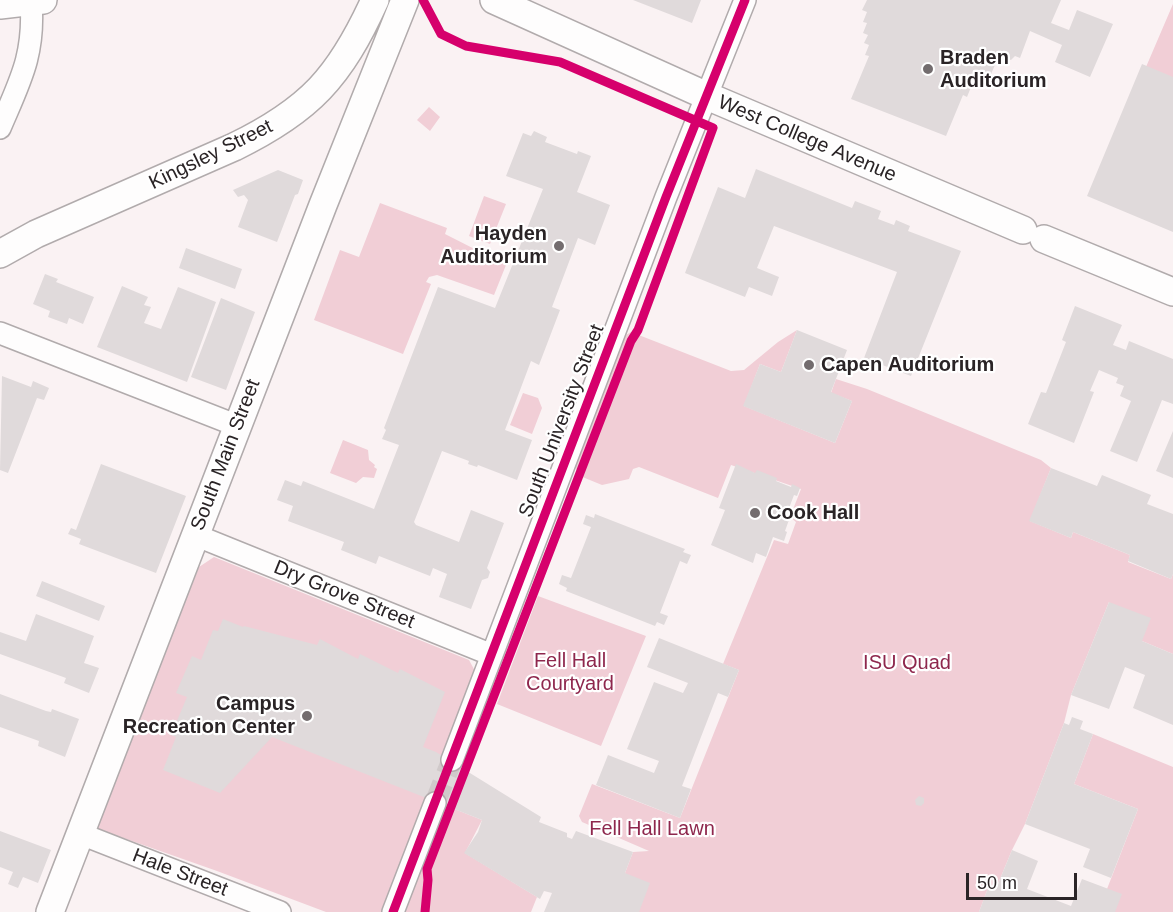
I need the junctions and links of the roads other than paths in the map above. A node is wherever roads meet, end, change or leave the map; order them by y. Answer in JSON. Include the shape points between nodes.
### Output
{"nodes":[{"id":1,"x":375,"y":0,"type":"edge"},
{"id":2,"x":405,"y":0,"type":"edge"},
{"id":3,"x":494,"y":0,"type":"edge"},
{"id":4,"x":745,"y":0,"type":"edge"},
{"id":5,"x":37,"y":1,"type":"edge"},
{"id":6,"x":0,"y":5,"type":"edge"},
{"id":7,"x":707,"y":96,"type":"junction"},
{"id":8,"x":0,"y":128,"type":"edge"},
{"id":9,"x":1,"y":251,"type":"edge"},
{"id":10,"x":1173,"y":292,"type":"edge"},
{"id":11,"x":0,"y":333,"type":"edge"},
{"id":12,"x":238,"y":426,"type":"junction"},
{"id":13,"x":195,"y":535,"type":"junction"},
{"id":14,"x":492,"y":655,"type":"junction"},
{"id":15,"x":452,"y":760,"type":"tunnel mouth"},
{"id":16,"x":435,"y":803,"type":"tunnel mouth"},
{"id":17,"x":81,"y":834,"type":"junction"},
{"id":18,"x":50,"y":912,"type":"edge"},
{"id":19,"x":280,"y":912,"type":"edge"},
{"id":20,"x":393,"y":912,"type":"edge"}],
"edges":[{"from":1,"to":9,"type":"main road","name":"Kingsley Street","via":[[351,50],[336,71],[291,115],[234,147]]},
{"from":2,"to":12,"type":"main road","name":"South Main Street"},
{"from":3,"to":7,"type":"main road","name":"West College Avenue"},
{"from":4,"to":7,"type":"street","name":"South University Street"},
{"from":5,"to":6,"type":"main road"},
{"from":5,"to":8,"type":"street","via":[[29,56]]},
{"from":7,"to":10,"type":"main road","name":"West College Avenue"},
{"from":7,"to":14,"type":"street","name":"South University Street"},
{"from":11,"to":12,"type":"street"},
{"from":12,"to":13,"type":"main road","name":"South Main Street"},
{"from":13,"to":14,"type":"street","name":"Dry Grove Street"},
{"from":13,"to":17,"type":"main road","name":"South Main Street"},
{"from":14,"to":15,"type":"street","name":"South University Street"},
{"from":16,"to":20,"type":"street"},
{"from":17,"to":18,"type":"main road","name":"South Main Street"},
{"from":17,"to":19,"type":"street","name":"Hale Street"}]}
